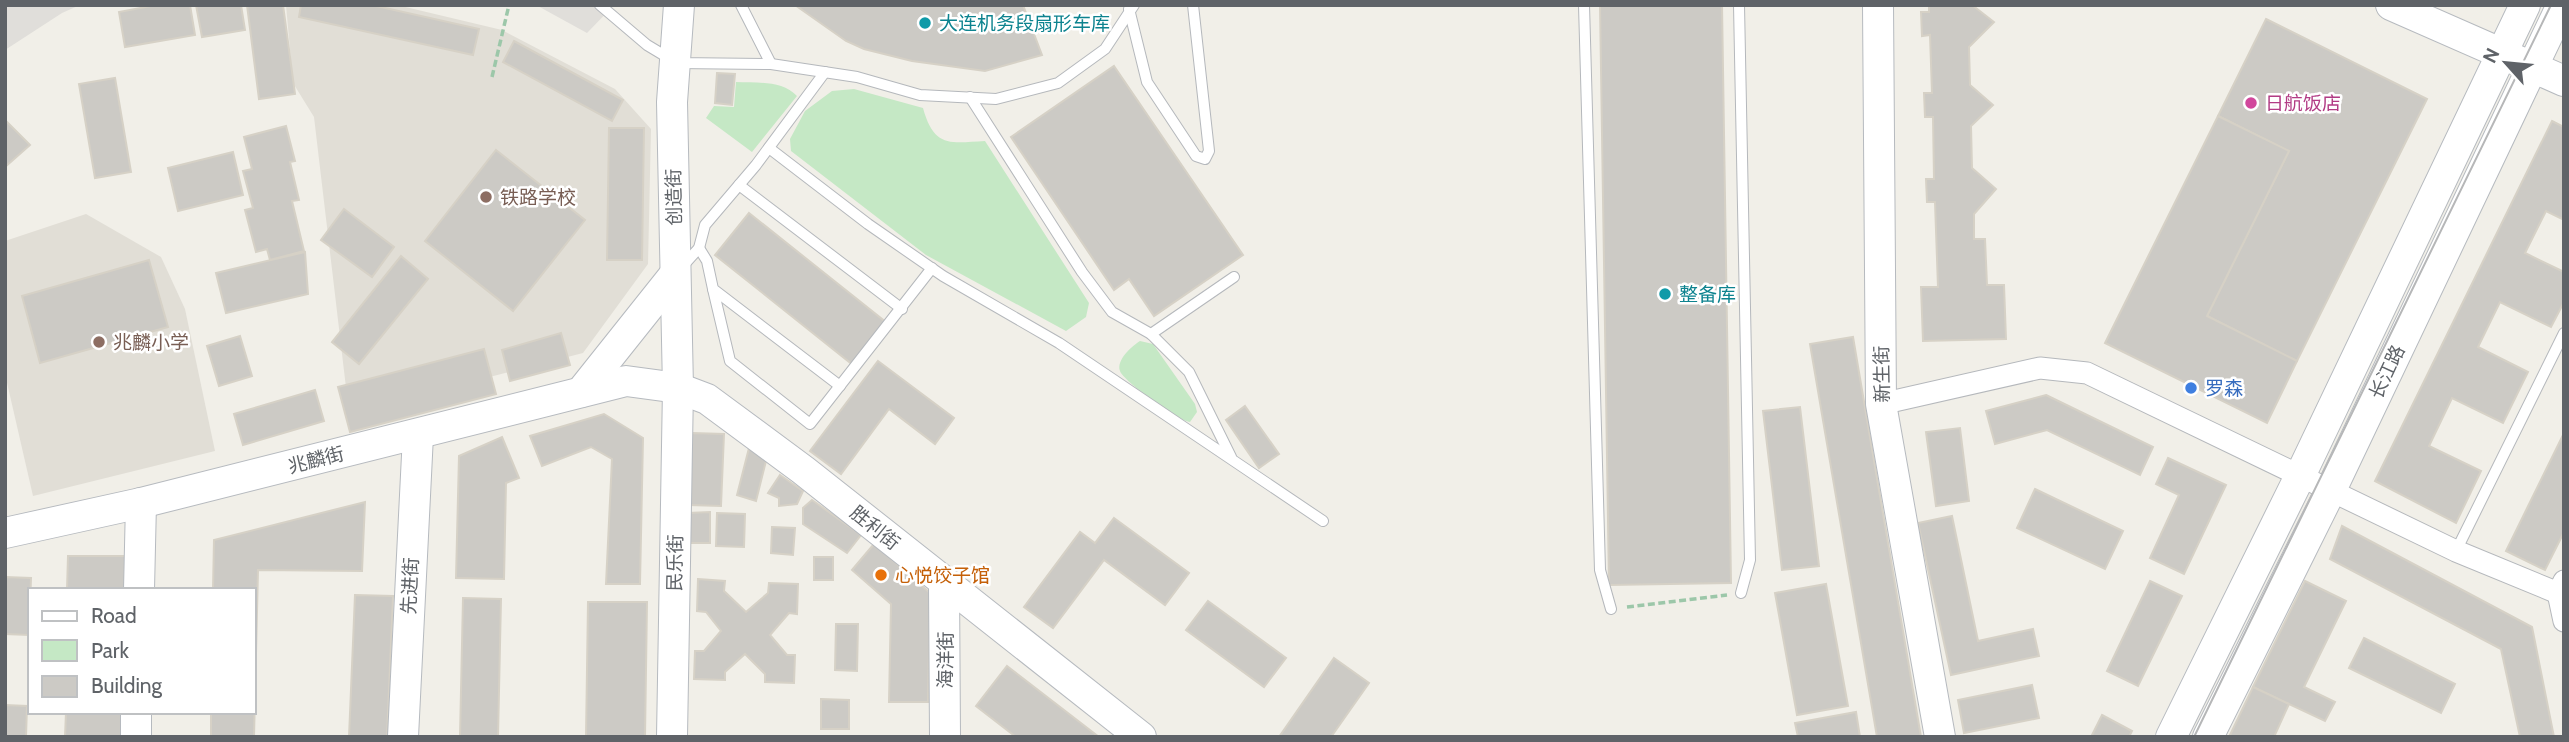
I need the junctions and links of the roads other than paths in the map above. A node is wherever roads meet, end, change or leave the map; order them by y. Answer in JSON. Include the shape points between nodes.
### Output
{"nodes":[{"id":1,"x":600,"y":5,"type":"edge"},
{"id":2,"x":679,"y":5,"type":"edge"},
{"id":3,"x":741,"y":5,"type":"edge"},
{"id":4,"x":1143,"y":5,"type":"edge"},
{"id":5,"x":1193,"y":5,"type":"edge"},
{"id":6,"x":1584,"y":5,"type":"edge"},
{"id":7,"x":1740,"y":5,"type":"edge"},
{"id":8,"x":1878,"y":5,"type":"edge"},
{"id":9,"x":2391,"y":5,"type":"edge"},
{"id":10,"x":2525,"y":5,"type":"edge"},
{"id":11,"x":2562,"y":5,"type":"edge"},
{"id":12,"x":1129,"y":7,"type":"edge"},
{"id":13,"x":2502,"y":55,"type":"junction"},
{"id":14,"x":677,"y":63,"type":"junction"},
{"id":15,"x":771,"y":64,"type":"junction"},
{"id":16,"x":2532,"y":68,"type":"junction"},
{"id":17,"x":825,"y":72,"type":"junction"},
{"id":18,"x":2564,"y":81,"type":"edge"},
{"id":19,"x":970,"y":97,"type":"junction"},
{"id":20,"x":769,"y":148,"type":"junction"},
{"id":21,"x":739,"y":185,"type":"junction"},
{"id":22,"x":699,"y":248,"type":"junction"},
{"id":23,"x":932,"y":268,"type":"junction"},
{"id":24,"x":675,"y":274,"type":"junction"},
{"id":25,"x":1234,"y":277,"type":"dead end"},
{"id":26,"x":713,"y":289,"type":"junction"},
{"id":27,"x":902,"y":309,"type":"junction"},
{"id":28,"x":2564,"y":333,"type":"edge"},
{"id":29,"x":1151,"y":334,"type":"junction"},
{"id":30,"x":626,"y":381,"type":"joint"},
{"id":31,"x":840,"y":386,"type":"junction"},
{"id":32,"x":678,"y":388,"type":"junction"},
{"id":33,"x":581,"y":392,"type":"junction"},
{"id":34,"x":1881,"y":404,"type":"junction"},
{"id":35,"x":418,"y":435,"type":"junction"},
{"id":36,"x":1232,"y":459,"type":"junction"},
{"id":37,"x":2317,"y":483,"type":"junction"},
{"id":38,"x":141,"y":503,"type":"junction"},
{"id":39,"x":1324,"y":521,"type":"dead end"},
{"id":40,"x":5,"y":533,"type":"edge"},
{"id":41,"x":2456,"y":551,"type":"junction"},
{"id":42,"x":944,"y":584,"type":"junction"},
{"id":43,"x":139,"y":588,"type":"edge"},
{"id":44,"x":2562,"y":589,"type":"edge"},
{"id":45,"x":1741,"y":593,"type":"road end"},
{"id":46,"x":1611,"y":609,"type":"road end"},
{"id":47,"x":2564,"y":621,"type":"edge"},
{"id":48,"x":136,"y":714,"type":"edge"},
{"id":49,"x":136,"y":737,"type":"edge"},
{"id":50,"x":403,"y":737,"type":"edge"},
{"id":51,"x":672,"y":737,"type":"edge"},
{"id":52,"x":945,"y":737,"type":"edge"},
{"id":53,"x":1141,"y":737,"type":"edge"},
{"id":54,"x":1940,"y":737,"type":"edge"},
{"id":55,"x":2171,"y":737,"type":"edge"},
{"id":56,"x":2208,"y":737,"type":"edge"}],
"edges":[{"from":1,"to":14,"type":"lane","via":[[647,45]]},
{"from":2,"to":14,"type":"street","name":"创造街"},
{"from":3,"to":15,"type":"lane"},
{"from":4,"to":12,"type":"lane"},
{"from":5,"to":12,"type":"lane","via":[[1209,151],[1205,159],[1196,156],[1147,82]]},
{"from":6,"to":46,"type":"lane","via":[[1600,570]]},
{"from":7,"to":45,"type":"lane","via":[[1750,560]]},
{"from":8,"to":34,"type":"street","name":"新生街"},
{"from":9,"to":13,"type":"street"},
{"from":10,"to":13,"type":"street","name":"长江路"},
{"from":11,"to":16,"type":"street","name":"长江路"},
{"from":12,"to":19,"type":"lane","via":[[1105,49],[1058,83],[996,99]]},
{"from":13,"to":16,"type":"street"},
{"from":13,"to":37,"type":"street","name":"长江路"},
{"from":14,"to":15,"type":"lane"},
{"from":14,"to":24,"type":"street","name":"创造街","via":[[672,102]]},
{"from":15,"to":17,"type":"lane"},
{"from":16,"to":18,"type":"street"},
{"from":16,"to":37,"type":"street","name":"长江路"},
{"from":17,"to":19,"type":"lane","via":[[920,95]]},
{"from":17,"to":20,"type":"lane"},
{"from":19,"to":29,"type":"lane","via":[[1112,312]]},
{"from":20,"to":21,"type":"lane"},
{"from":20,"to":23,"type":"lane"},
{"from":21,"to":22,"type":"lane","via":[[705,225]]},
{"from":21,"to":27,"type":"lane"},
{"from":22,"to":24,"type":"lane"},
{"from":22,"to":26,"type":"lane"},
{"from":23,"to":27,"type":"lane"},
{"from":23,"to":36,"type":"lane","via":[[1059,342]]},
{"from":24,"to":32,"type":"street","name":"创造街"},
{"from":24,"to":33,"type":"street"},
{"from":25,"to":29,"type":"lane"},
{"from":26,"to":31,"type":"lane"},
{"from":26,"to":31,"type":"lane","via":[[730,361],[810,424]]},
{"from":27,"to":31,"type":"lane"},
{"from":28,"to":41,"type":"lane"},
{"from":29,"to":36,"type":"lane","via":[[1189,372]]},
{"from":30,"to":32,"type":"street","name":"胜利街"},
{"from":30,"to":33,"type":"street","name":"兆麟街"},
{"from":32,"to":42,"type":"street","name":"胜利街","via":[[707,399]]},
{"from":32,"to":51,"type":"street","name":"民乐街"},
{"from":33,"to":35,"type":"street","name":"兆麟街"},
{"from":34,"to":37,"type":"street","via":[[2040,368],[2087,373]]},
{"from":34,"to":54,"type":"street","name":"新生街"},
{"from":35,"to":38,"type":"street","name":"兆麟街"},
{"from":35,"to":50,"type":"street","name":"先进街"},
{"from":36,"to":39,"type":"lane"},
{"from":37,"to":41,"type":"street"},
{"from":37,"to":55,"type":"street","name":"长江路"},
{"from":37,"to":56,"type":"street","name":"长江路"},
{"from":38,"to":40,"type":"street","name":"兆麟街"},
{"from":38,"to":43,"type":"street"},
{"from":41,"to":44,"type":"street"},
{"from":42,"to":52,"type":"street","name":"海洋街"},
{"from":42,"to":53,"type":"street","name":"胜利街"},
{"from":44,"to":47,"type":"street"},
{"from":48,"to":49,"type":"street"}]}
